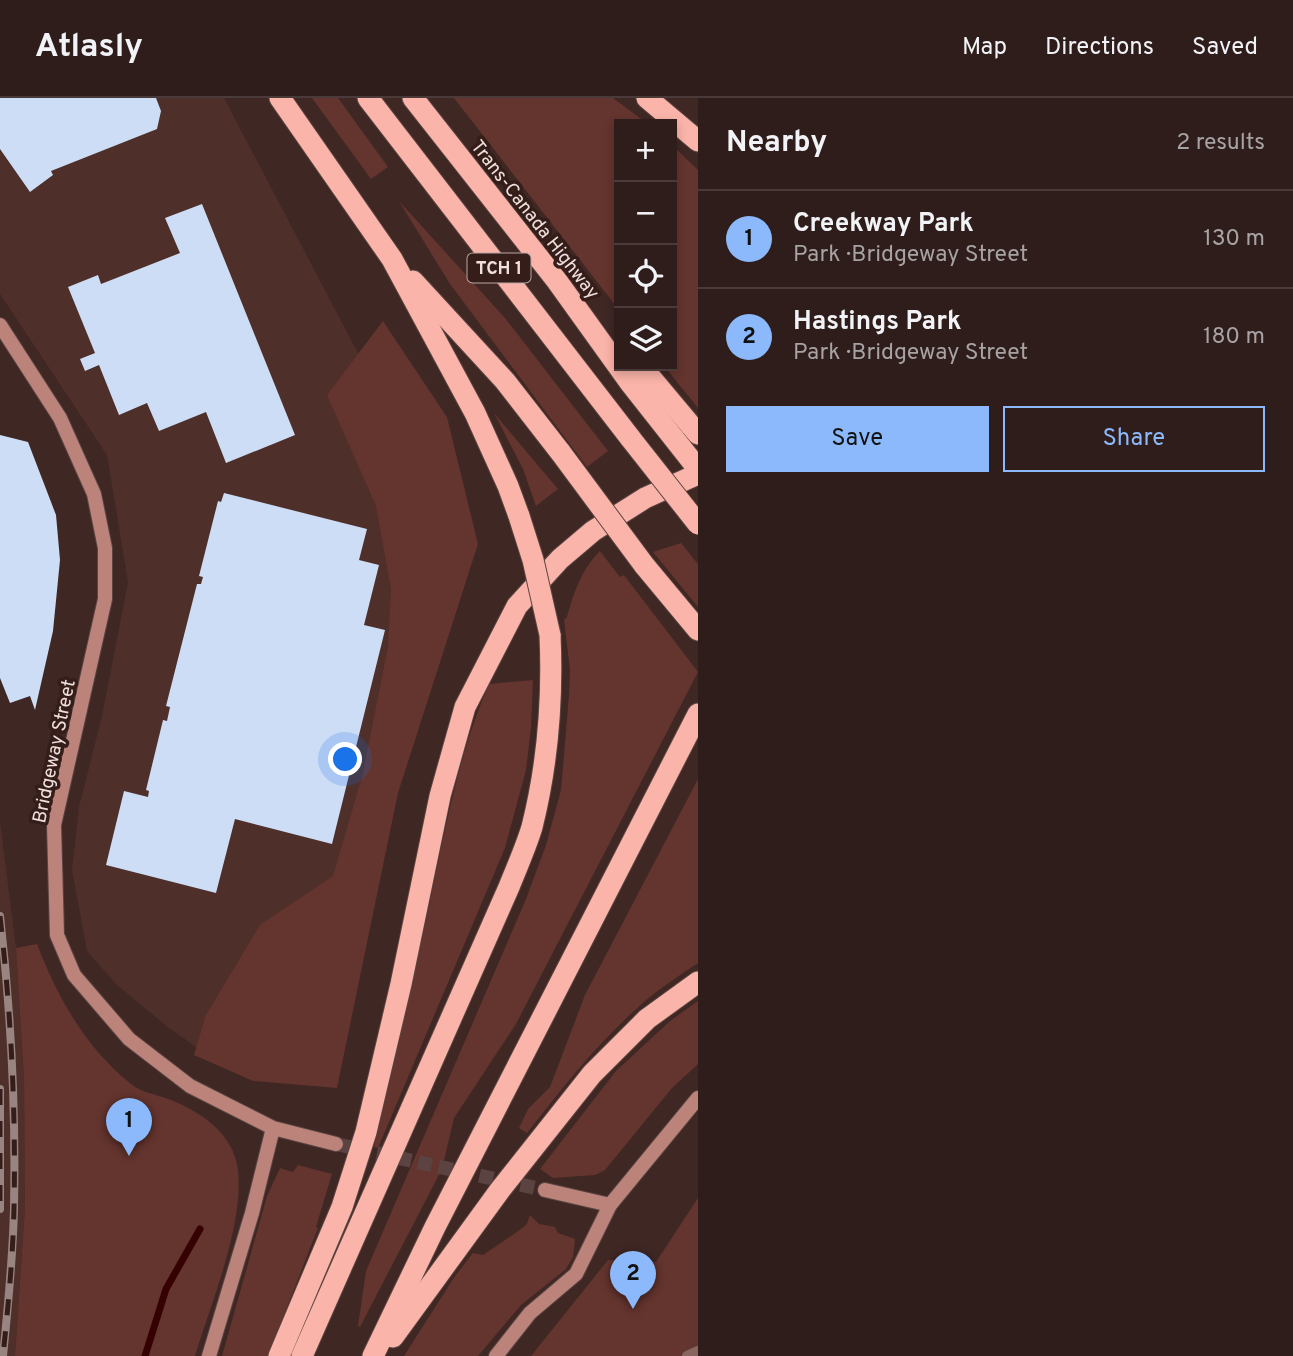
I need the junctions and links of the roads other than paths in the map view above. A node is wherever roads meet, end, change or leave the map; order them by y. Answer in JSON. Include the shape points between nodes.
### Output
{"nodes":[{"id":1,"x":280,"y":98,"type":"edge"},
{"id":2,"x":368,"y":98,"type":"edge"},
{"id":3,"x":413,"y":98,"type":"edge"},
{"id":4,"x":647,"y":98,"type":"edge"},
{"id":5,"x":698,"y":141,"type":"edge"},
{"id":6,"x":393,"y":259,"type":"junction"},
{"id":7,"x":557,"y":281,"type":"junction"},
{"id":8,"x":0,"y":325,"type":"edge"},
{"id":9,"x":614,"y":336,"type":"edge"},
{"id":10,"x":645,"y":371,"type":"edge"},
{"id":11,"x":692,"y":427,"type":"edge"},
{"id":12,"x":698,"y":472,"type":"edge"},
{"id":13,"x":698,"y":524,"type":"edge"},
{"id":14,"x":698,"y":629,"type":"edge"},
{"id":15,"x":698,"y":714,"type":"edge"},
{"id":16,"x":698,"y":982,"type":"edge"},
{"id":17,"x":698,"y":1098,"type":"edge"},
{"id":18,"x":273,"y":1128,"type":"junction"},
{"id":19,"x":336,"y":1144,"type":"tunnel mouth"},
{"id":20,"x":545,"y":1190,"type":"tunnel mouth"},
{"id":21,"x":610,"y":1205,"type":"junction"},
{"id":22,"x":698,"y":1351,"type":"edge"},
{"id":23,"x":209,"y":1356,"type":"edge"},
{"id":24,"x":279,"y":1356,"type":"edge"},
{"id":25,"x":302,"y":1356,"type":"edge"},
{"id":26,"x":373,"y":1356,"type":"edge"},
{"id":27,"x":379,"y":1356,"type":"edge"},
{"id":28,"x":496,"y":1356,"type":"edge"},
{"id":29,"x":687,"y":1356,"type":"edge"}],
"edges":[{"from":1,"to":6,"type":"highway"},
{"from":2,"to":13,"type":"highway","number":"TCH 1","bridge":true},
{"from":3,"to":7,"type":"highway","name":"Trans-Canada Highway","number":"TCH 1"},
{"from":4,"to":5,"type":"highway"},
{"from":6,"to":14,"type":"highway","bridge":true,"via":[[505,381]]},
{"from":6,"to":25,"type":"highway","bridge":true,"via":[[475,413],[519,516],[550,635],[549,732],[531,830],[509,887]]},
{"from":7,"to":9,"type":"highway"},
{"from":7,"to":12,"type":"highway","name":"Trans-Canada Highway","number":"TCH 1"},
{"from":8,"to":18,"type":"street","name":"Bridgeway Street","via":[[60,418],[94,494],[105,548],[106,599],[54,825],[57,935],[74,975],[129,1039],[190,1086]]},
{"from":10,"to":11,"type":"highway"},
{"from":12,"to":24,"type":"highway","via":[[645,498],[559,559],[517,607],[465,707],[440,796],[366,1132],[342,1207]]},
{"from":15,"to":26,"type":"highway"},
{"from":16,"to":27,"type":"highway","via":[[648,1019],[592,1074],[500,1189]]},
{"from":17,"to":21,"type":"street"},
{"from":18,"to":19,"type":"street","name":"Bridgeway Street"},
{"from":18,"to":23,"type":"street","via":[[253,1213]]},
{"from":20,"to":21,"type":"street"},
{"from":21,"to":28,"type":"street","via":[[576,1274],[530,1314]]},
{"from":22,"to":29,"type":"lane"}]}
